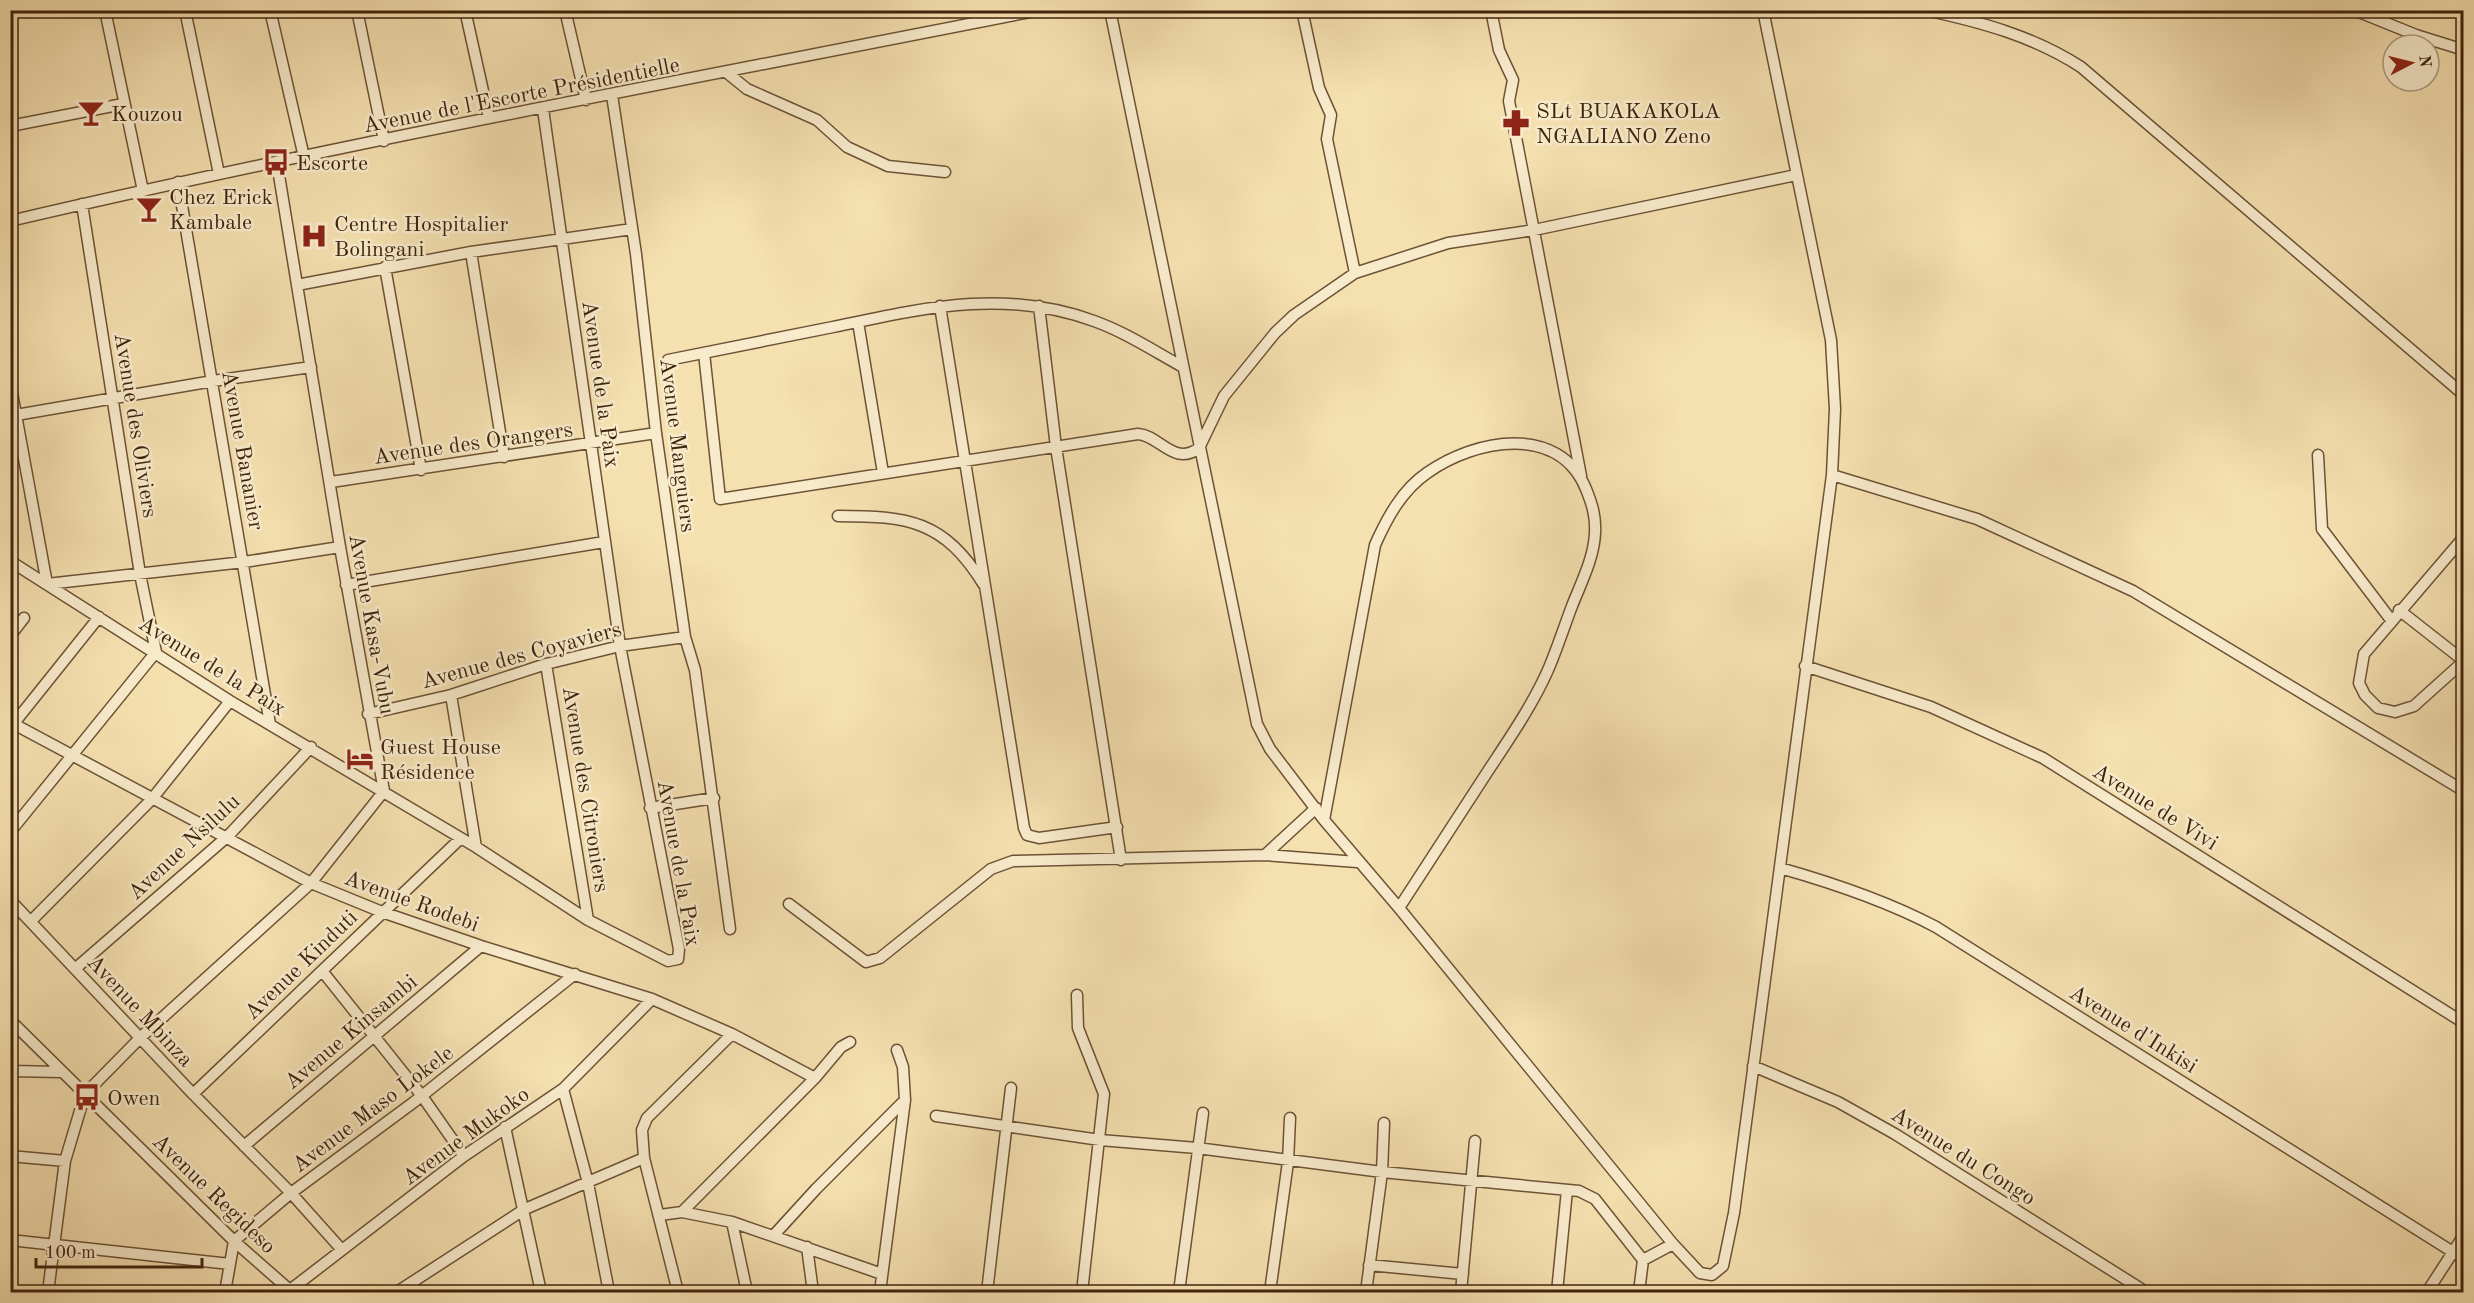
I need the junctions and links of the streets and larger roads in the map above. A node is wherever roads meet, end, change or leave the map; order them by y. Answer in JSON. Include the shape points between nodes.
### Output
{"nodes":[{"id":1,"x":105,"y":10,"type":"edge"},
{"id":2,"x":185,"y":10,"type":"edge"},
{"id":3,"x":270,"y":10,"type":"edge"},
{"id":4,"x":357,"y":10,"type":"edge"},
{"id":5,"x":465,"y":10,"type":"edge"},
{"id":6,"x":565,"y":10,"type":"edge"},
{"id":7,"x":1040,"y":10,"type":"edge"},
{"id":8,"x":1110,"y":10,"type":"edge"},
{"id":9,"x":1302,"y":10,"type":"edge"},
{"id":10,"x":1491,"y":10,"type":"edge"},
{"id":11,"x":1763,"y":10,"type":"edge"},
{"id":12,"x":1926,"y":10,"type":"edge"},
{"id":13,"x":2354,"y":10,"type":"edge"},
{"id":14,"x":1024,"y":12,"type":"edge"},
{"id":15,"x":2463,"y":50,"type":"edge"},
{"id":16,"x":726,"y":72,"type":"junction"},
{"id":17,"x":612,"y":95,"type":"junction"},
{"id":18,"x":586,"y":100,"type":"junction"},
{"id":19,"x":123,"y":105,"type":"junction"},
{"id":20,"x":543,"y":109,"type":"junction"},
{"id":21,"x":10,"y":110,"type":"edge"},
{"id":22,"x":489,"y":118,"type":"junction"},
{"id":23,"x":12,"y":126,"type":"edge"},
{"id":24,"x":384,"y":141,"type":"junction"},
{"id":25,"x":304,"y":157,"type":"junction"},
{"id":26,"x":277,"y":163,"type":"junction"},
{"id":27,"x":945,"y":172,"type":"dead end"},
{"id":28,"x":219,"y":174,"type":"junction"},
{"id":29,"x":1796,"y":174,"type":"junction"},
{"id":30,"x":178,"y":182,"type":"junction"},
{"id":31,"x":142,"y":191,"type":"junction"},
{"id":32,"x":82,"y":204,"type":"junction"},
{"id":33,"x":10,"y":221,"type":"edge"},
{"id":34,"x":632,"y":229,"type":"junction"},
{"id":35,"x":1534,"y":230,"type":"junction"},
{"id":36,"x":561,"y":238,"type":"junction"},
{"id":37,"x":471,"y":252,"type":"junction"},
{"id":38,"x":385,"y":267,"type":"junction"},
{"id":39,"x":1355,"y":273,"type":"junction"},
{"id":40,"x":297,"y":285,"type":"junction"},
{"id":41,"x":940,"y":306,"type":"junction"},
{"id":42,"x":1039,"y":306,"type":"junction"},
{"id":43,"x":858,"y":322,"type":"junction"},
{"id":44,"x":704,"y":353,"type":"junction"},
{"id":45,"x":668,"y":360,"type":"dead end"},
{"id":46,"x":1183,"y":366,"type":"junction"},
{"id":47,"x":312,"y":367,"type":"junction"},
{"id":48,"x":213,"y":381,"type":"junction"},
{"id":49,"x":10,"y":382,"type":"edge"},
{"id":50,"x":2463,"y":395,"type":"edge"},
{"id":51,"x":113,"y":399,"type":"junction"},
{"id":52,"x":16,"y":415,"type":"junction"},
{"id":53,"x":656,"y":433,"type":"junction"},
{"id":54,"x":592,"y":444,"type":"junction"},
{"id":55,"x":1056,"y":447,"type":"junction"},
{"id":56,"x":1199,"y":448,"type":"junction"},
{"id":57,"x":2318,"y":455,"type":"dead end"},
{"id":58,"x":504,"y":457,"type":"junction"},
{"id":59,"x":967,"y":460,"type":"junction"},
{"id":60,"x":421,"y":470,"type":"junction"},
{"id":61,"x":883,"y":473,"type":"junction"},
{"id":62,"x":1832,"y":475,"type":"junction"},
{"id":63,"x":1581,"y":476,"type":"junction"},
{"id":64,"x":331,"y":482,"type":"junction"},
{"id":65,"x":838,"y":516,"type":"dead end"},
{"id":66,"x":2463,"y":537,"type":"edge"},
{"id":67,"x":604,"y":542,"type":"junction"},
{"id":68,"x":340,"y":547,"type":"junction"},
{"id":69,"x":10,"y":561,"type":"edge"},
{"id":70,"x":244,"y":562,"type":"junction"},
{"id":71,"x":140,"y":574,"type":"junction"},
{"id":72,"x":47,"y":584,"type":"junction"},
{"id":73,"x":346,"y":585,"type":"junction"},
{"id":74,"x":987,"y":590,"type":"junction"},
{"id":75,"x":2399,"y":610,"type":"junction"},
{"id":76,"x":99,"y":617,"type":"junction"},
{"id":77,"x":24,"y":618,"type":"dead end"},
{"id":78,"x":2391,"y":620,"type":"junction"},
{"id":79,"x":10,"y":636,"type":"edge"},
{"id":80,"x":685,"y":637,"type":"junction"},
{"id":81,"x":620,"y":646,"type":"junction"},
{"id":82,"x":156,"y":652,"type":"junction"},
{"id":83,"x":2463,"y":661,"type":"edge"},
{"id":84,"x":546,"y":664,"type":"junction"},
{"id":85,"x":1805,"y":666,"type":"junction"},
{"id":86,"x":451,"y":695,"type":"junction"},
{"id":87,"x":230,"y":701,"type":"junction"},
{"id":88,"x":368,"y":714,"type":"junction"},
{"id":89,"x":12,"y":724,"type":"edge"},
{"id":90,"x":270,"y":724,"type":"junction"},
{"id":91,"x":311,"y":747,"type":"junction"},
{"id":92,"x":73,"y":755,"type":"junction"},
{"id":93,"x":384,"y":791,"type":"junction"},
{"id":94,"x":2463,"y":791,"type":"edge"},
{"id":95,"x":714,"y":798,"type":"junction"},
{"id":96,"x":152,"y":799,"type":"junction"},
{"id":97,"x":650,"y":808,"type":"junction"},
{"id":98,"x":1316,"y":808,"type":"junction"},
{"id":99,"x":1324,"y":820,"type":"junction"},
{"id":100,"x":1117,"y":827,"type":"junction"},
{"id":101,"x":10,"y":832,"type":"edge"},
{"id":102,"x":228,"y":836,"type":"junction"},
{"id":103,"x":461,"y":838,"type":"junction"},
{"id":104,"x":476,"y":847,"type":"junction"},
{"id":105,"x":1265,"y":855,"type":"junction"},
{"id":106,"x":1121,"y":860,"type":"junction"},
{"id":107,"x":1358,"y":862,"type":"junction"},
{"id":108,"x":1780,"y":868,"type":"junction"},
{"id":109,"x":311,"y":883,"type":"junction"},
{"id":110,"x":10,"y":900,"type":"edge"},
{"id":111,"x":789,"y":904,"type":"dead end"},
{"id":112,"x":1399,"y":908,"type":"junction"},
{"id":113,"x":382,"y":912,"type":"junction"},
{"id":114,"x":588,"y":920,"type":"junction"},
{"id":115,"x":31,"y":921,"type":"junction"},
{"id":116,"x":730,"y":929,"type":"dead end"},
{"id":117,"x":481,"y":946,"type":"junction"},
{"id":118,"x":76,"y":968,"type":"junction"},
{"id":119,"x":323,"y":972,"type":"junction"},
{"id":120,"x":575,"y":974,"type":"junction"},
{"id":121,"x":1077,"y":995,"type":"dead end"},
{"id":122,"x":652,"y":999,"type":"junction"},
{"id":123,"x":10,"y":1020,"type":"edge"},
{"id":124,"x":2463,"y":1023,"type":"edge"},
{"id":125,"x":732,"y":1034,"type":"junction"},
{"id":126,"x":374,"y":1036,"type":"junction"},
{"id":127,"x":141,"y":1037,"type":"junction"},
{"id":128,"x":850,"y":1042,"type":"dead end"},
{"id":129,"x":897,"y":1050,"type":"dead end"},
{"id":130,"x":1753,"y":1065,"type":"junction"},
{"id":131,"x":10,"y":1071,"type":"edge"},
{"id":132,"x":62,"y":1072,"type":"junction"},
{"id":133,"x":815,"y":1078,"type":"junction"},
{"id":134,"x":1011,"y":1088,"type":"dead end"},
{"id":135,"x":563,"y":1089,"type":"junction"},
{"id":136,"x":85,"y":1094,"type":"junction"},
{"id":137,"x":192,"y":1094,"type":"junction"},
{"id":138,"x":422,"y":1096,"type":"junction"},
{"id":139,"x":905,"y":1100,"type":"junction"},
{"id":140,"x":1203,"y":1113,"type":"dead end"},
{"id":141,"x":936,"y":1116,"type":"dead end"},
{"id":142,"x":1290,"y":1118,"type":"dead end"},
{"id":143,"x":1384,"y":1123,"type":"dead end"},
{"id":144,"x":1007,"y":1126,"type":"junction"},
{"id":145,"x":505,"y":1127,"type":"junction"},
{"id":146,"x":1100,"y":1140,"type":"junction"},
{"id":147,"x":1475,"y":1141,"type":"dead end"},
{"id":148,"x":244,"y":1146,"type":"junction"},
{"id":149,"x":1197,"y":1148,"type":"junction"},
{"id":150,"x":10,"y":1156,"type":"edge"},
{"id":151,"x":464,"y":1156,"type":"junction"},
{"id":152,"x":644,"y":1158,"type":"junction"},
{"id":153,"x":65,"y":1161,"type":"junction"},
{"id":154,"x":1288,"y":1162,"type":"junction"},
{"id":155,"x":1382,"y":1172,"type":"junction"},
{"id":156,"x":1472,"y":1181,"type":"junction"},
{"id":157,"x":588,"y":1183,"type":"junction"},
{"id":158,"x":1567,"y":1190,"type":"junction"},
{"id":159,"x":291,"y":1193,"type":"junction"},
{"id":160,"x":525,"y":1209,"type":"junction"},
{"id":161,"x":682,"y":1212,"type":"junction"},
{"id":162,"x":660,"y":1215,"type":"junction"},
{"id":163,"x":732,"y":1222,"type":"junction"},
{"id":164,"x":774,"y":1235,"type":"junction"},
{"id":165,"x":2463,"y":1235,"type":"edge"},
{"id":166,"x":10,"y":1240,"type":"edge"},
{"id":167,"x":234,"y":1241,"type":"junction"},
{"id":168,"x":54,"y":1244,"type":"junction"},
{"id":169,"x":1673,"y":1244,"type":"junction"},
{"id":170,"x":807,"y":1247,"type":"junction"},
{"id":171,"x":342,"y":1250,"type":"junction"},
{"id":172,"x":2454,"y":1251,"type":"junction"},
{"id":173,"x":2463,"y":1259,"type":"edge"},
{"id":174,"x":1643,"y":1260,"type":"junction"},
{"id":175,"x":230,"y":1264,"type":"junction"},
{"id":176,"x":1369,"y":1265,"type":"junction"},
{"id":177,"x":882,"y":1274,"type":"junction"},
{"id":178,"x":1463,"y":1274,"type":"junction"},
{"id":179,"x":291,"y":1291,"type":"edge"},
{"id":180,"x":48,"y":1293,"type":"edge"},
{"id":181,"x":225,"y":1293,"type":"edge"},
{"id":182,"x":397,"y":1293,"type":"edge"},
{"id":183,"x":541,"y":1293,"type":"edge"},
{"id":184,"x":609,"y":1293,"type":"edge"},
{"id":185,"x":678,"y":1293,"type":"edge"},
{"id":186,"x":747,"y":1293,"type":"edge"},
{"id":187,"x":813,"y":1293,"type":"edge"},
{"id":188,"x":880,"y":1293,"type":"edge"},
{"id":189,"x":987,"y":1293,"type":"edge"},
{"id":190,"x":1082,"y":1293,"type":"edge"},
{"id":191,"x":1179,"y":1293,"type":"edge"},
{"id":192,"x":1270,"y":1293,"type":"edge"},
{"id":193,"x":1366,"y":1293,"type":"edge"},
{"id":194,"x":1461,"y":1293,"type":"edge"},
{"id":195,"x":1557,"y":1293,"type":"edge"},
{"id":196,"x":1639,"y":1293,"type":"edge"},
{"id":197,"x":2146,"y":1293,"type":"edge"},
{"id":198,"x":2427,"y":1293,"type":"edge"}],
"edges":[{"from":1,"to":19,"type":"street"},
{"from":2,"to":28,"type":"street"},
{"from":3,"to":25,"type":"street"},
{"from":4,"to":24,"type":"street"},
{"from":5,"to":22,"type":"street"},
{"from":6,"to":18,"type":"street"},
{"from":7,"to":14,"type":"street","name":"Avenue de l'Escorte Présidentielle"},
{"from":8,"to":46,"type":"street"},
{"from":9,"to":39,"type":"street","via":[[1319,88],[1331,115],[1327,139]]},
{"from":10,"to":35,"type":"street","via":[[1499,50],[1513,80],[1509,101]]},
{"from":11,"to":29,"type":"street"},
{"from":12,"to":50,"type":"street","via":[[2006,30],[2081,67]]},
{"from":13,"to":15,"type":"street"},
{"from":14,"to":16,"type":"street","name":"Avenue de l'Escorte Présidentielle"},
{"from":16,"to":17,"type":"street","name":"Avenue de l'Escorte Présidentielle"},
{"from":16,"to":27,"type":"street","via":[[747,89],[817,120],[847,147],[888,166]]},
{"from":17,"to":18,"type":"street","name":"Avenue de l'Escorte Présidentielle"},
{"from":17,"to":34,"type":"street","name":"Avenue Manguiers"},
{"from":18,"to":20,"type":"street","name":"Avenue de l'Escorte Présidentielle"},
{"from":19,"to":23,"type":"street"},
{"from":19,"to":31,"type":"street"},
{"from":20,"to":22,"type":"street","name":"Avenue de l'Escorte Présidentielle"},
{"from":20,"to":36,"type":"street","name":"Avenue de la Paix"},
{"from":21,"to":23,"type":"street"},
{"from":22,"to":24,"type":"street","name":"Avenue de l'Escorte Présidentielle"},
{"from":24,"to":25,"type":"street","name":"Avenue de l'Escorte Présidentielle"},
{"from":25,"to":26,"type":"street","name":"Avenue de l'Escorte Présidentielle"},
{"from":26,"to":28,"type":"street","name":"Avenue de l'Escorte Présidentielle"},
{"from":26,"to":40,"type":"street","name":"Avenue Kasa-Vubu"},
{"from":28,"to":30,"type":"street","name":"Avenue de l'Escorte Présidentielle"},
{"from":29,"to":35,"type":"street"},
{"from":29,"to":62,"type":"street","via":[[1831,340],[1835,409]]},
{"from":30,"to":31,"type":"street","name":"Avenue de l'Escorte Présidentielle"},
{"from":30,"to":48,"type":"street","name":"Avenue Bananier"},
{"from":31,"to":32,"type":"street","name":"Avenue de l'Escorte Présidentielle"},
{"from":32,"to":33,"type":"street","name":"Avenue de l'Escorte Présidentielle"},
{"from":32,"to":51,"type":"street","name":"Avenue des Oliviers"},
{"from":34,"to":36,"type":"street"},
{"from":34,"to":53,"type":"street","name":"Avenue Manguiers"},
{"from":35,"to":39,"type":"street","via":[[1439,245]]},
{"from":35,"to":63,"type":"street"},
{"from":36,"to":37,"type":"street"},
{"from":36,"to":54,"type":"street","name":"Avenue de la Paix"},
{"from":37,"to":38,"type":"street"},
{"from":37,"to":58,"type":"street"},
{"from":38,"to":40,"type":"street"},
{"from":38,"to":60,"type":"street"},
{"from":39,"to":56,"type":"street","via":[[1275,333],[1224,396]]},
{"from":40,"to":47,"type":"street","name":"Avenue Kasa-Vubu"},
{"from":41,"to":42,"type":"street","via":[[992,302]]},
{"from":41,"to":43,"type":"street"},
{"from":41,"to":59,"type":"street"},
{"from":42,"to":46,"type":"street","via":[[1093,320]]},
{"from":42,"to":55,"type":"street"},
{"from":43,"to":44,"type":"street"},
{"from":43,"to":61,"type":"street"},
{"from":44,"to":45,"type":"street"},
{"from":44,"to":61,"type":"street","via":[[720,499]]},
{"from":46,"to":56,"type":"street"},
{"from":47,"to":48,"type":"street"},
{"from":47,"to":64,"type":"street","name":"Avenue Kasa-Vubu"},
{"from":48,"to":51,"type":"street"},
{"from":48,"to":70,"type":"street","name":"Avenue Bananier"},
{"from":49,"to":52,"type":"street"},
{"from":51,"to":52,"type":"street"},
{"from":51,"to":71,"type":"street","name":"Avenue des Oliviers"},
{"from":52,"to":72,"type":"street"},
{"from":53,"to":54,"type":"street","name":"Avenue des Orangers"},
{"from":53,"to":80,"type":"street","name":"Avenue Manguiers"},
{"from":54,"to":58,"type":"street","name":"Avenue des Orangers"},
{"from":54,"to":67,"type":"street","name":"Avenue de la Paix"},
{"from":55,"to":56,"type":"street","via":[[1138,434],[1149,436],[1172,453]]},
{"from":55,"to":59,"type":"street"},
{"from":55,"to":100,"type":"street"},
{"from":56,"to":98,"type":"street","via":[[1257,724],[1270,749]]},
{"from":57,"to":78,"type":"street","via":[[2322,529]]},
{"from":58,"to":60,"type":"street","name":"Avenue des Orangers"},
{"from":59,"to":61,"type":"street"},
{"from":59,"to":74,"type":"street"},
{"from":60,"to":64,"type":"street","name":"Avenue des Orangers"},
{"from":62,"to":85,"type":"street"},
{"from":62,"to":94,"type":"street","via":[[1995,526],[2133,591]]},
{"from":63,"to":99,"type":"street","via":[[1558,452],[1530,442],[1493,444],[1460,454],[1407,490],[1385,522],[1375,546]]},
{"from":63,"to":112,"type":"street","via":[[1594,510],[1595,534],[1590,560],[1547,671],[1519,723]]},
{"from":64,"to":68,"type":"street","name":"Avenue Kasa-Vubu"},
{"from":65,"to":74,"type":"street","via":[[896,517],[933,531],[964,556]]},
{"from":66,"to":75,"type":"street"},
{"from":67,"to":73,"type":"street"},
{"from":67,"to":81,"type":"street","name":"Avenue de la Paix"},
{"from":68,"to":70,"type":"street"},
{"from":68,"to":73,"type":"street","name":"Avenue Kasa-Vubu"},
{"from":69,"to":72,"type":"street","name":"Avenue de la Paix"},
{"from":70,"to":71,"type":"street"},
{"from":70,"to":90,"type":"street","name":"Avenue Bananier"},
{"from":71,"to":72,"type":"street"},
{"from":71,"to":82,"type":"street","name":"Avenue des Oliviers"},
{"from":72,"to":76,"type":"street","name":"Avenue de la Paix"},
{"from":73,"to":88,"type":"street","name":"Avenue Kasa-Vubu"},
{"from":74,"to":100,"type":"street","via":[[1027,835],[1039,838]]},
{"from":75,"to":78,"type":"street"},
{"from":75,"to":83,"type":"street"},
{"from":76,"to":82,"type":"street","name":"Avenue de la Paix"},
{"from":76,"to":89,"type":"street"},
{"from":77,"to":79,"type":"street"},
{"from":78,"to":83,"type":"street","via":[[2364,654],[2360,670],[2359,683],[2378,708],[2394,712],[2414,706]]},
{"from":80,"to":81,"type":"street","name":"Avenue des Coyaviers"},
{"from":80,"to":95,"type":"street","name":"Avenue Manguiers","via":[[695,670]]},
{"from":81,"to":84,"type":"street","name":"Avenue des Coyaviers"},
{"from":81,"to":97,"type":"street","name":"Avenue de la Paix"},
{"from":82,"to":87,"type":"street","name":"Avenue de la Paix"},
{"from":82,"to":92,"type":"street"},
{"from":84,"to":86,"type":"street","name":"Avenue des Coyaviers"},
{"from":84,"to":114,"type":"street","name":"Avenue des Citroniers"},
{"from":85,"to":108,"type":"street"},
{"from":85,"to":124,"type":"street","name":"Avenue de Vivi","via":[[1931,707],[2043,758]]},
{"from":86,"to":88,"type":"street","name":"Avenue des Coyaviers"},
{"from":86,"to":104,"type":"street"},
{"from":87,"to":90,"type":"street","name":"Avenue de la Paix"},
{"from":87,"to":96,"type":"street"},
{"from":88,"to":93,"type":"street","name":"Avenue Kasa-Vubu"},
{"from":89,"to":92,"type":"street","name":"Avenue Rodebi"},
{"from":90,"to":91,"type":"street","name":"Avenue de la Paix"},
{"from":91,"to":93,"type":"street","name":"Avenue de la Paix"},
{"from":91,"to":102,"type":"street","name":"Avenue Nsilulu"},
{"from":92,"to":96,"type":"street","name":"Avenue Rodebi"},
{"from":92,"to":101,"type":"street"},
{"from":93,"to":103,"type":"street","name":"Avenue de la Paix"},
{"from":93,"to":109,"type":"street"},
{"from":95,"to":97,"type":"street"},
{"from":95,"to":116,"type":"street","name":"Avenue Manguiers"},
{"from":96,"to":102,"type":"street","name":"Avenue Rodebi"},
{"from":96,"to":115,"type":"street"},
{"from":97,"to":114,"type":"street","name":"Avenue de la Paix","via":[[680,949],[678,959],[668,961]]},
{"from":98,"to":99,"type":"street"},
{"from":98,"to":105,"type":"street"},
{"from":99,"to":107,"type":"street"},
{"from":100,"to":106,"type":"street"},
{"from":102,"to":109,"type":"street","name":"Avenue Rodebi"},
{"from":102,"to":118,"type":"street","name":"Avenue Nsilulu"},
{"from":103,"to":104,"type":"street","name":"Avenue de la Paix"},
{"from":103,"to":113,"type":"street","name":"Avenue Kinduti"},
{"from":104,"to":114,"type":"street","name":"Avenue de la Paix"},
{"from":105,"to":106,"type":"street"},
{"from":105,"to":107,"type":"street"},
{"from":106,"to":111,"type":"street","via":[[1001,863],[880,958],[866,962]]},
{"from":107,"to":112,"type":"street"},
{"from":108,"to":130,"type":"street"},
{"from":108,"to":172,"type":"street","name":"Avenue d'Inkisi","via":[[1826,881],[1936,927]]},
{"from":109,"to":113,"type":"street","name":"Avenue Rodebi"},
{"from":109,"to":127,"type":"street"},
{"from":110,"to":115,"type":"street","name":"Avenue Mbinza"},
{"from":112,"to":169,"type":"street"},
{"from":113,"to":117,"type":"street","name":"Avenue Rodebi"},
{"from":113,"to":119,"type":"street","name":"Avenue Kinduti"},
{"from":115,"to":118,"type":"street","name":"Avenue Mbinza"},
{"from":117,"to":120,"type":"street","name":"Avenue Rodebi"},
{"from":117,"to":126,"type":"street","name":"Avenue Kinsambi"},
{"from":118,"to":127,"type":"street","name":"Avenue Mbinza"},
{"from":119,"to":126,"type":"street"},
{"from":119,"to":137,"type":"street","name":"Avenue Kinduti"},
{"from":120,"to":122,"type":"street","name":"Avenue Rodebi"},
{"from":120,"to":138,"type":"street","name":"Avenue Maso Lokele"},
{"from":121,"to":146,"type":"street","via":[[1078,1028],[1104,1094]]},
{"from":122,"to":125,"type":"street","name":"Avenue Rodebi"},
{"from":122,"to":135,"type":"street","name":"Avenue Mukoko"},
{"from":123,"to":132,"type":"street","name":"Avenue Regideso"},
{"from":125,"to":133,"type":"street","name":"Avenue Rodebi"},
{"from":125,"to":152,"type":"street","via":[[647,1118],[642,1130]]},
{"from":126,"to":138,"type":"street"},
{"from":126,"to":148,"type":"street","name":"Avenue Kinsambi"},
{"from":127,"to":136,"type":"street"},
{"from":127,"to":137,"type":"street","name":"Avenue Mbinza"},
{"from":128,"to":133,"type":"street"},
{"from":129,"to":139,"type":"street","via":[[903,1067]]},
{"from":130,"to":169,"type":"street","via":[[1734,1213],[1723,1266],[1712,1275],[1700,1273]]},
{"from":130,"to":197,"type":"street","name":"Avenue du Congo","via":[[1838,1102],[1895,1134]]},
{"from":131,"to":132,"type":"street"},
{"from":132,"to":136,"type":"street","name":"Avenue Regideso"},
{"from":133,"to":161,"type":"street"},
{"from":134,"to":144,"type":"street"},
{"from":135,"to":145,"type":"street","name":"Avenue Mukoko"},
{"from":135,"to":157,"type":"street"},
{"from":136,"to":153,"type":"street"},
{"from":136,"to":167,"type":"street","name":"Avenue Regideso"},
{"from":137,"to":148,"type":"street","name":"Avenue Mbinza"},
{"from":138,"to":151,"type":"street"},
{"from":138,"to":159,"type":"street","name":"Avenue Maso Lokele"},
{"from":139,"to":164,"type":"street"},
{"from":139,"to":177,"type":"street"},
{"from":140,"to":149,"type":"street"},
{"from":141,"to":144,"type":"street"},
{"from":142,"to":154,"type":"street"},
{"from":143,"to":155,"type":"street"},
{"from":144,"to":146,"type":"street"},
{"from":144,"to":189,"type":"street"},
{"from":145,"to":151,"type":"street","name":"Avenue Mukoko"},
{"from":145,"to":160,"type":"street"},
{"from":146,"to":149,"type":"street"},
{"from":146,"to":190,"type":"street"},
{"from":147,"to":156,"type":"street"},
{"from":148,"to":159,"type":"street","name":"Avenue Mbinza"},
{"from":149,"to":154,"type":"street"},
{"from":149,"to":191,"type":"street"},
{"from":150,"to":153,"type":"street"},
{"from":151,"to":171,"type":"street","name":"Avenue Mukoko"},
{"from":152,"to":157,"type":"street"},
{"from":152,"to":162,"type":"street"},
{"from":153,"to":168,"type":"street"},
{"from":154,"to":155,"type":"street"},
{"from":154,"to":192,"type":"street"},
{"from":155,"to":156,"type":"street"},
{"from":155,"to":176,"type":"street"},
{"from":156,"to":158,"type":"street"},
{"from":156,"to":178,"type":"street"},
{"from":157,"to":160,"type":"street"},
{"from":157,"to":184,"type":"street"},
{"from":158,"to":174,"type":"street","via":[[1588,1193],[1595,1199]]},
{"from":158,"to":195,"type":"street"},
{"from":159,"to":167,"type":"street","name":"Avenue Maso Lokele"},
{"from":159,"to":171,"type":"street","name":"Avenue Mbinza"},
{"from":160,"to":182,"type":"street"},
{"from":160,"to":183,"type":"street"},
{"from":161,"to":162,"type":"street"},
{"from":161,"to":163,"type":"street"},
{"from":162,"to":185,"type":"street"},
{"from":163,"to":164,"type":"street"},
{"from":163,"to":186,"type":"street"},
{"from":164,"to":170,"type":"street"},
{"from":165,"to":172,"type":"street"},
{"from":166,"to":168,"type":"street"},
{"from":167,"to":175,"type":"street"},
{"from":167,"to":179,"type":"street","name":"Avenue Regideso"},
{"from":168,"to":175,"type":"street"},
{"from":168,"to":180,"type":"street"},
{"from":169,"to":174,"type":"street"},
{"from":170,"to":177,"type":"street"},
{"from":170,"to":187,"type":"street"},
{"from":171,"to":179,"type":"street","name":"Avenue Mukoko"},
{"from":172,"to":173,"type":"street","name":"Avenue d'Inkisi"},
{"from":172,"to":198,"type":"street"},
{"from":174,"to":196,"type":"street"},
{"from":175,"to":181,"type":"street"},
{"from":176,"to":178,"type":"street"},
{"from":176,"to":193,"type":"street"},
{"from":177,"to":188,"type":"street"},
{"from":178,"to":194,"type":"street"}]}
